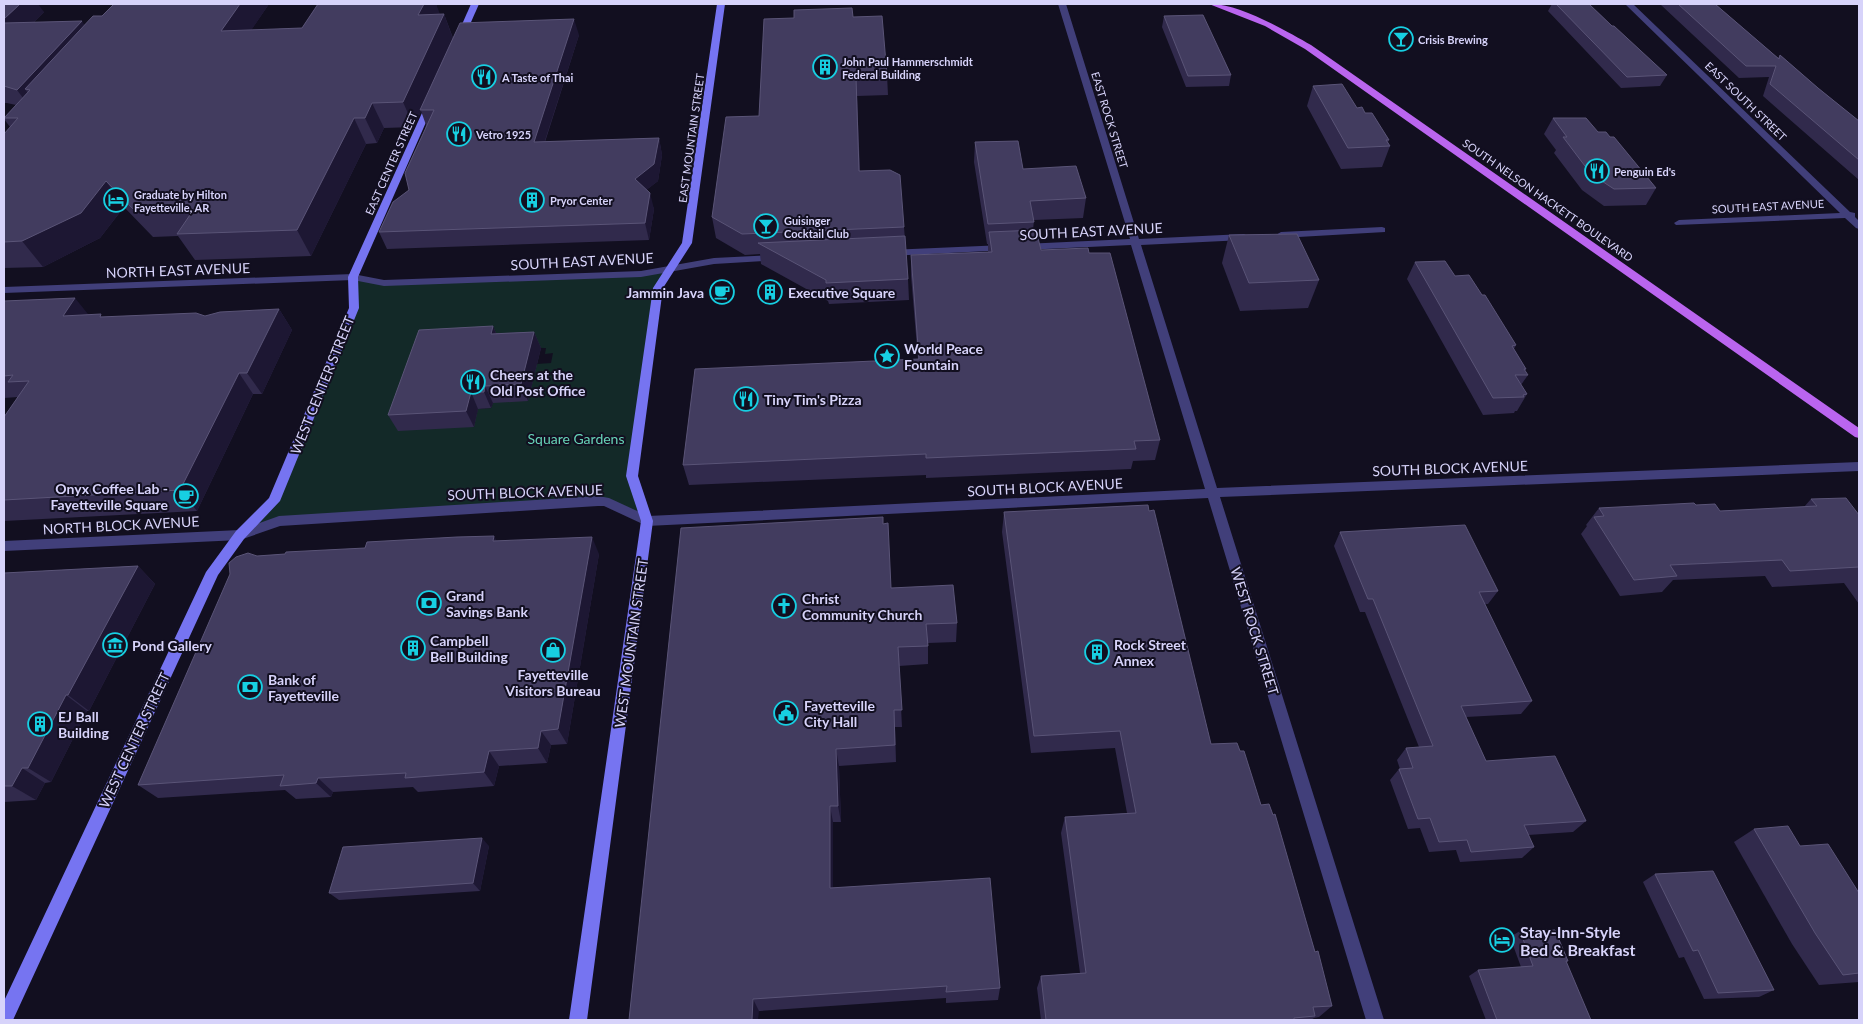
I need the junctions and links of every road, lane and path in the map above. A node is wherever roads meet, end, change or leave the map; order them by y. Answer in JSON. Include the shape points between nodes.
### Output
{"nodes":[{"id":1,"x":475,"y":4,"type":"edge"},
{"id":2,"x":721,"y":4,"type":"edge"},
{"id":3,"x":1062,"y":4,"type":"edge"},
{"id":4,"x":1213,"y":4,"type":"edge"},
{"id":5,"x":1629,"y":4,"type":"edge"},
{"id":6,"x":457,"y":44,"type":"edge"},
{"id":7,"x":434,"y":96,"type":"edge"},
{"id":8,"x":1848,"y":215,"type":"junction"},
{"id":9,"x":1859,"y":215,"type":"edge"},
{"id":10,"x":1679,"y":223,"type":"dead end"},
{"id":11,"x":1859,"y":226,"type":"edge"},
{"id":12,"x":1382,"y":230,"type":"dead end"},
{"id":13,"x":1274,"y":236,"type":"edge"},
{"id":14,"x":1254,"y":237,"type":"edge"},
{"id":15,"x":1136,"y":242,"type":"junction"},
{"id":16,"x":875,"y":254,"type":"edge"},
{"id":17,"x":789,"y":258,"type":"edge"},
{"id":18,"x":669,"y":270,"type":"junction"},
{"id":19,"x":354,"y":277,"type":"junction"},
{"id":20,"x":4,"y":290,"type":"edge"},
{"id":21,"x":1859,"y":434,"type":"edge"},
{"id":22,"x":1859,"y":466,"type":"edge"},
{"id":23,"x":1213,"y":493,"type":"junction"},
{"id":24,"x":647,"y":522,"type":"junction"},
{"id":25,"x":240,"y":535,"type":"junction"},
{"id":26,"x":4,"y":546,"type":"edge"},
{"id":27,"x":4,"y":1020,"type":"edge"},
{"id":28,"x":578,"y":1020,"type":"edge"},
{"id":29,"x":1375,"y":1020,"type":"edge"}],
"edges":[{"from":1,"to":6,"type":"street"},
{"from":2,"to":18,"type":"street","name":"EAST MOUNTAIN STREET","via":[[687,243]]},
{"from":3,"to":15,"type":"street","name":"EAST ROCK STREET"},
{"from":4,"to":21,"type":"main road","name":"SOUTH NELSON HACKETT BOULEVARD","via":[[1268,24],[1308,47]]},
{"from":5,"to":8,"type":"street","name":"EAST SOUTH STREET"},
{"from":7,"to":19,"type":"street","name":"EAST CENTER STREET"},
{"from":8,"to":9,"type":"street","name":"SOUTH EAST AVENUE"},
{"from":8,"to":10,"type":"street","name":"SOUTH EAST AVENUE"},
{"from":8,"to":11,"type":"street","name":"EAST SOUTH STREET"},
{"from":12,"to":13,"type":"street"},
{"from":14,"to":15,"type":"street","name":"SOUTH EAST AVENUE"},
{"from":15,"to":16,"type":"street","name":"SOUTH EAST AVENUE"},
{"from":15,"to":23,"type":"street","name":"WEST ROCK STREET"},
{"from":17,"to":18,"type":"street","name":"SOUTH EAST AVENUE","via":[[714,261]]},
{"from":18,"to":19,"type":"street","name":"SOUTH EAST AVENUE","via":[[639,274],[384,283]]},
{"from":18,"to":24,"type":"street","name":"WEST MOUNTAIN STREET","via":[[658,288],[632,476]]},
{"from":19,"to":20,"type":"street","name":"NORTH EAST AVENUE"},
{"from":19,"to":25,"type":"street","name":"WEST CENTER STREET","via":[[354,308],[274,501]]},
{"from":22,"to":23,"type":"street","name":"SOUTH BLOCK AVENUE"},
{"from":23,"to":24,"type":"street","name":"SOUTH BLOCK AVENUE"},
{"from":23,"to":29,"type":"street","name":"WEST ROCK STREET"},
{"from":24,"to":25,"type":"street","name":"SOUTH BLOCK AVENUE","via":[[605,501],[598,501],[279,520]]},
{"from":24,"to":28,"type":"street","name":"WEST MOUNTAIN STREET"},
{"from":25,"to":26,"type":"street","name":"NORTH BLOCK AVENUE"},
{"from":25,"to":27,"type":"street","name":"WEST CENTER STREET","via":[[212,572]]}]}
